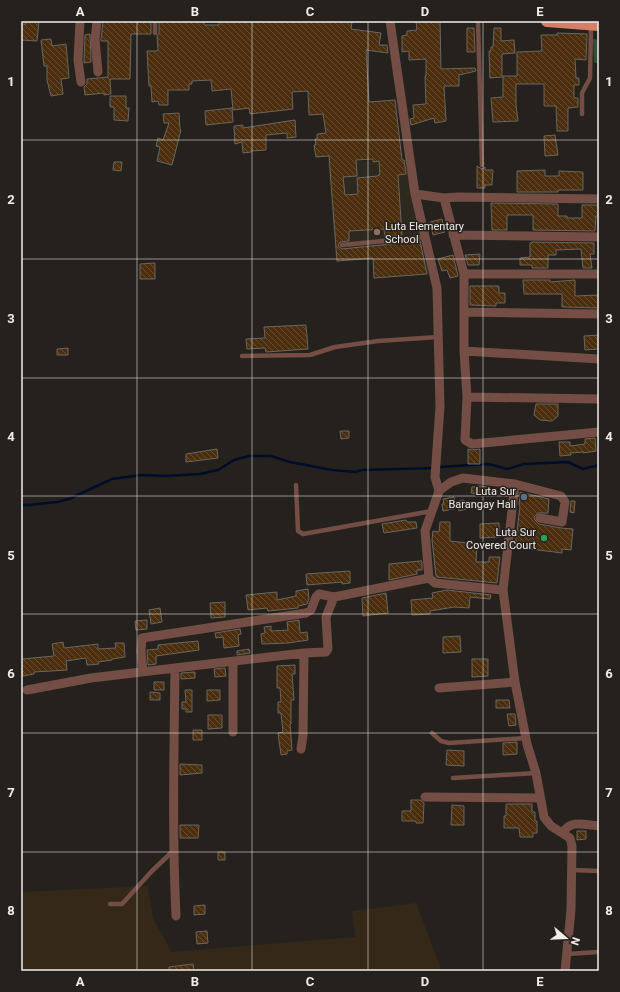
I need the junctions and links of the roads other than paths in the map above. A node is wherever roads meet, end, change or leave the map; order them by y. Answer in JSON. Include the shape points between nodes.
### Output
{"nodes":[{"id":1,"x":80,"y":21,"type":"edge"},
{"id":2,"x":97,"y":21,"type":"edge"},
{"id":3,"x":155,"y":21,"type":"edge"},
{"id":4,"x":390,"y":21,"type":"edge"},
{"id":5,"x":478,"y":21,"type":"edge"},
{"id":6,"x":547,"y":21,"type":"edge"},
{"id":7,"x":595,"y":25,"type":"edge"},
{"id":8,"x":155,"y":33,"type":"dead end"},
{"id":9,"x":98,"y":72,"type":"dead end"},
{"id":10,"x":81,"y":82,"type":"dead end"},
{"id":11,"x":582,"y":114,"type":"dead end"},
{"id":12,"x":482,"y":165,"type":"dead end"},
{"id":13,"x":415,"y":194,"type":"junction"},
{"id":14,"x":444,"y":198,"type":"junction"},
{"id":15,"x":599,"y":199,"type":"edge"},
{"id":16,"x":453,"y":235,"type":"junction"},
{"id":17,"x":425,"y":237,"type":"junction"},
{"id":18,"x":599,"y":237,"type":"edge"},
{"id":19,"x":342,"y":245,"type":"dead end"},
{"id":20,"x":464,"y":274,"type":"junction"},
{"id":21,"x":599,"y":274,"type":"edge"},
{"id":22,"x":465,"y":312,"type":"junction"},
{"id":23,"x":599,"y":314,"type":"edge"},
{"id":24,"x":438,"y":336,"type":"junction"},
{"id":25,"x":464,"y":351,"type":"junction"},
{"id":26,"x":242,"y":356,"type":"dead end"},
{"id":27,"x":599,"y":359,"type":"edge"},
{"id":28,"x":467,"y":397,"type":"junction"},
{"id":29,"x":599,"y":399,"type":"edge"},
{"id":30,"x":599,"y":432,"type":"edge"},
{"id":31,"x":515,"y":484,"type":"junction"},
{"id":32,"x":296,"y":485,"type":"dead end"},
{"id":33,"x":439,"y":491,"type":"junction"},
{"id":34,"x":432,"y":511,"type":"junction"},
{"id":35,"x":540,"y":518,"type":"dead end"},
{"id":36,"x":429,"y":578,"type":"junction"},
{"id":37,"x":503,"y":590,"type":"junction"},
{"id":38,"x":334,"y":597,"type":"junction"},
{"id":39,"x":304,"y":653,"type":"junction"},
{"id":40,"x":233,"y":662,"type":"junction"},
{"id":41,"x":175,"y":668,"type":"junction"},
{"id":42,"x":143,"y":672,"type":"junction"},
{"id":43,"x":515,"y":682,"type":"junction"},
{"id":44,"x":439,"y":688,"type":"dead end"},
{"id":45,"x":27,"y":690,"type":"dead end"},
{"id":46,"x":233,"y":732,"type":"dead end"},
{"id":47,"x":432,"y":733,"type":"dead end"},
{"id":48,"x":526,"y":738,"type":"junction"},
{"id":49,"x":301,"y":749,"type":"dead end"},
{"id":50,"x":536,"y":773,"type":"junction"},
{"id":51,"x":453,"y":778,"type":"dead end"},
{"id":52,"x":425,"y":797,"type":"dead end"},
{"id":53,"x":540,"y":798,"type":"junction"},
{"id":54,"x":599,"y":826,"type":"edge"},
{"id":55,"x":563,"y":833,"type":"junction"},
{"id":56,"x":174,"y":850,"type":"junction"},
{"id":57,"x":572,"y":870,"type":"junction"},
{"id":58,"x":599,"y":871,"type":"edge"},
{"id":59,"x":110,"y":904,"type":"dead end"},
{"id":60,"x":176,"y":916,"type":"dead end"},
{"id":61,"x":599,"y":952,"type":"edge"},
{"id":62,"x":567,"y":954,"type":"junction"},
{"id":63,"x":565,"y":971,"type":"edge"}],
"edges":[{"from":1,"to":10,"type":"street","via":[[78,60]]},
{"from":2,"to":9,"type":"street","via":[[95,40]]},
{"from":3,"to":8,"type":"lane"},
{"from":4,"to":13,"type":"street"},
{"from":5,"to":12,"type":"lane"},
{"from":6,"to":7,"type":"highway"},
{"from":7,"to":11,"type":"lane","via":[[591,76],[582,93]]},
{"from":13,"to":14,"type":"street"},
{"from":13,"to":17,"type":"street"},
{"from":14,"to":15,"type":"street"},
{"from":14,"to":16,"type":"street"},
{"from":16,"to":18,"type":"street"},
{"from":16,"to":20,"type":"street"},
{"from":17,"to":19,"type":"lane"},
{"from":17,"to":24,"type":"street","via":[[437,288]]},
{"from":20,"to":21,"type":"street"},
{"from":20,"to":22,"type":"street"},
{"from":22,"to":23,"type":"street"},
{"from":22,"to":25,"type":"street"},
{"from":24,"to":26,"type":"lane","via":[[335,347],[310,354]]},
{"from":24,"to":33,"type":"street","via":[[440,407],[435,477]]},
{"from":25,"to":27,"type":"street"},
{"from":25,"to":28,"type":"street"},
{"from":28,"to":29,"type":"street"},
{"from":28,"to":30,"type":"street","via":[[465,440],[472,444]]},
{"from":31,"to":33,"type":"street","via":[[463,478],[451,482]]},
{"from":31,"to":35,"type":"street","via":[[563,498],[565,502],[562,522]]},
{"from":31,"to":37,"type":"street"},
{"from":32,"to":34,"type":"lane","via":[[298,531],[303,534]]},
{"from":33,"to":34,"type":"street"},
{"from":34,"to":36,"type":"street","via":[[425,531]]},
{"from":36,"to":37,"type":"street","via":[[435,583]]},
{"from":36,"to":38,"type":"street"},
{"from":37,"to":43,"type":"street"},
{"from":38,"to":39,"type":"street","via":[[326,616],[328,649],[326,652]]},
{"from":38,"to":42,"type":"street","via":[[320,594],[316,597],[311,610],[306,613],[142,638]]},
{"from":39,"to":40,"type":"street"},
{"from":39,"to":49,"type":"street"},
{"from":40,"to":41,"type":"street"},
{"from":40,"to":46,"type":"street"},
{"from":41,"to":42,"type":"street"},
{"from":41,"to":56,"type":"street"},
{"from":42,"to":45,"type":"street","via":[[91,678]]},
{"from":43,"to":44,"type":"street"},
{"from":43,"to":48,"type":"street"},
{"from":47,"to":48,"type":"lane","via":[[441,741],[449,743]]},
{"from":48,"to":50,"type":"street"},
{"from":50,"to":51,"type":"lane"},
{"from":50,"to":53,"type":"street"},
{"from":52,"to":53,"type":"street"},
{"from":53,"to":55,"type":"street","via":[[546,821]]},
{"from":54,"to":55,"type":"street","via":[[570,824]]},
{"from":55,"to":57,"type":"street","via":[[571,841]]},
{"from":56,"to":59,"type":"lane","via":[[122,904]]},
{"from":56,"to":60,"type":"street"},
{"from":57,"to":58,"type":"lane"},
{"from":57,"to":62,"type":"street"},
{"from":61,"to":62,"type":"lane"},
{"from":62,"to":63,"type":"street"}]}
